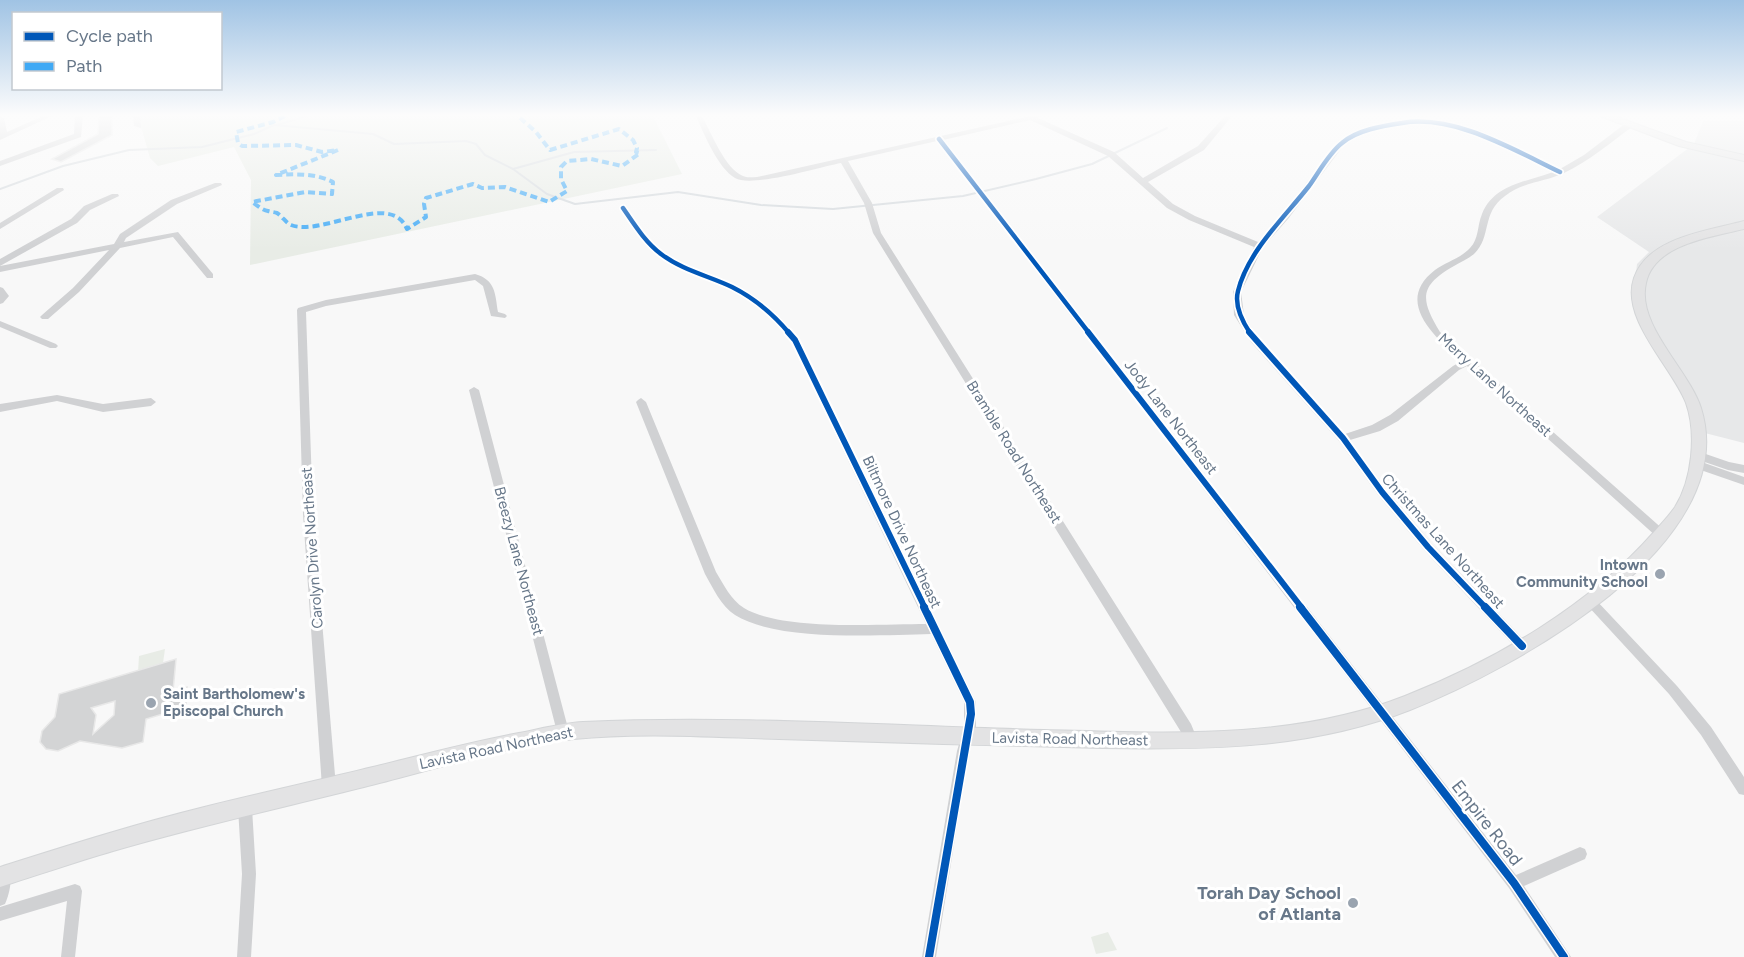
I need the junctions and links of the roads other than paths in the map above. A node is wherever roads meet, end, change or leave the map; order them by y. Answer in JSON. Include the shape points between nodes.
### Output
{"nodes":[{"id":1,"x":843,"y":160,"type":"edge"},
{"id":2,"x":724,"y":161,"type":"edge"},
{"id":3,"x":840,"y":161,"type":"edge"},
{"id":4,"x":956,"y":161,"type":"edge"},
{"id":5,"x":1120,"y":161,"type":"edge"},
{"id":6,"x":1179,"y":161,"type":"edge"},
{"id":7,"x":1328,"y":161,"type":"edge"},
{"id":8,"x":1536,"y":161,"type":"edge"},
{"id":9,"x":1580,"y":161,"type":"edge"},
{"id":10,"x":1560,"y":172,"type":"junction"},
{"id":11,"x":1143,"y":182,"type":"junction"},
{"id":12,"x":218,"y":185,"type":"dead end"},
{"id":13,"x":60,"y":190,"type":"dead end"},
{"id":14,"x":115,"y":196,"type":"dead end"},
{"id":15,"x":624,"y":208,"type":"dead end"},
{"id":16,"x":1744,"y":225,"type":"edge"},
{"id":17,"x":0,"y":227,"type":"edge"},
{"id":18,"x":1259,"y":246,"type":"junction"},
{"id":19,"x":116,"y":247,"type":"junction"},
{"id":20,"x":0,"y":263,"type":"edge"},
{"id":21,"x":0,"y":269,"type":"edge"},
{"id":22,"x":210,"y":276,"type":"dead end"},
{"id":23,"x":0,"y":290,"type":"edge"},
{"id":24,"x":0,"y":301,"type":"edge"},
{"id":25,"x":502,"y":316,"type":"dead end"},
{"id":26,"x":45,"y":317,"type":"dead end"},
{"id":27,"x":0,"y":324,"type":"edge"},
{"id":28,"x":53,"y":346,"type":"dead end"},
{"id":29,"x":1468,"y":362,"type":"junction"},
{"id":30,"x":474,"y":390,"type":"dead end"},
{"id":31,"x":151,"y":402,"type":"dead end"},
{"id":32,"x":641,"y":402,"type":"dead end"},
{"id":33,"x":0,"y":408,"type":"edge"},
{"id":34,"x":1343,"y":438,"type":"junction"},
{"id":35,"x":1697,"y":459,"type":"junction"},
{"id":36,"x":1744,"y":469,"type":"edge"},
{"id":37,"x":1744,"y":481,"type":"edge"},
{"id":38,"x":1661,"y":534,"type":"junction"},
{"id":39,"x":1591,"y":602,"type":"junction"},
{"id":40,"x":934,"y":629,"type":"junction"},
{"id":41,"x":1522,"y":646,"type":"junction"},
{"id":42,"x":1382,"y":712,"type":"junction"},
{"id":43,"x":563,"y":732,"type":"junction"},
{"id":44,"x":968,"y":736,"type":"junction"},
{"id":45,"x":1192,"y":741,"type":"junction"},
{"id":46,"x":329,"y":787,"type":"junction"},
{"id":47,"x":1744,"y":789,"type":"edge"},
{"id":48,"x":245,"y":808,"type":"junction"},
{"id":49,"x":1580,"y":854,"type":"dead end"},
{"id":50,"x":2,"y":876,"type":"edge"},
{"id":51,"x":1514,"y":883,"type":"junction"},
{"id":52,"x":0,"y":898,"type":"edge"},
{"id":53,"x":0,"y":914,"type":"edge"},
{"id":54,"x":68,"y":957,"type":"edge"},
{"id":55,"x":244,"y":957,"type":"edge"},
{"id":56,"x":929,"y":957,"type":"edge"},
{"id":57,"x":1564,"y":957,"type":"edge"}],
"edges":[{"from":1,"to":45,"type":"street","name":"Bramble Road Northeast","via":[[872,209],[877,233]]},
{"from":2,"to":3,"type":"street","via":[[742,179],[757,179]]},
{"from":4,"to":42,"type":"street","name":"Jody Lane Northeast"},
{"from":5,"to":11,"type":"street"},
{"from":6,"to":11,"type":"street"},
{"from":7,"to":18,"type":"street","name":"Christmas Lane Northeast","via":[[1286,218]]},
{"from":8,"to":10,"type":"street","name":"Christmas Lane Northeast"},
{"from":9,"to":10,"type":"street","name":"Merry Lane Northeast"},
{"from":10,"to":29,"type":"street","name":"Merry Lane Northeast","via":[[1502,193],[1487,208],[1480,240],[1473,251],[1433,273],[1422,289],[1427,319],[1437,334]]},
{"from":11,"to":18,"type":"street","via":[[1170,206]]},
{"from":12,"to":19,"type":"street","via":[[159,210],[123,236]]},
{"from":13,"to":17,"type":"street"},
{"from":14,"to":20,"type":"street","via":[[87,208],[74,221]]},
{"from":15,"to":40,"type":"street","name":"Biltmore Drive Northeast","via":[[639,233],[661,254],[757,302],[795,340]]},
{"from":16,"to":35,"type":"main road","name":"Lavista Road Northeast","via":[[1660,253],[1645,267],[1637,285],[1641,314],[1693,405],[1698,427]]},
{"from":18,"to":34,"type":"street","name":"Christmas Lane Northeast","via":[[1237,292],[1239,315],[1254,340]]},
{"from":19,"to":21,"type":"street"},
{"from":19,"to":22,"type":"street","via":[[175,234]]},
{"from":19,"to":26,"type":"street"},
{"from":23,"to":24,"type":"street","via":[[5,296]]},
{"from":25,"to":46,"type":"street","name":"Carolyn Drive Northeast","via":[[494,314],[488,283],[475,277],[301,310],[308,514]]},
{"from":27,"to":28,"type":"street"},
{"from":29,"to":34,"type":"street","via":[[1394,418]]},
{"from":29,"to":38,"type":"street","name":"Merry Lane Northeast"},
{"from":30,"to":43,"type":"street","name":"Breezy Lane Northeast"},
{"from":31,"to":33,"type":"street","via":[[103,408],[57,398]]},
{"from":32,"to":40,"type":"street","via":[[711,574],[726,599],[740,612],[759,621],[802,628]]},
{"from":34,"to":41,"type":"street","name":"Christmas Lane Northeast","via":[[1428,547]]},
{"from":35,"to":36,"type":"street"},
{"from":35,"to":37,"type":"street"},
{"from":35,"to":38,"type":"main road","name":"Lavista Road Northeast","via":[[1682,510]]},
{"from":38,"to":39,"type":"main road","name":"Lavista Road Northeast","via":[[1642,559]]},
{"from":39,"to":41,"type":"main road","name":"Lavista Road Northeast"},
{"from":39,"to":47,"type":"street","via":[[1673,690]]},
{"from":40,"to":44,"type":"street","name":"Biltmore Drive Northeast","via":[[970,702]]},
{"from":41,"to":42,"type":"main road","name":"Lavista Road Northeast","via":[[1463,678]]},
{"from":42,"to":45,"type":"main road","name":"Lavista Road Northeast","via":[[1284,735]]},
{"from":42,"to":51,"type":"street","name":"Empire Road"},
{"from":43,"to":44,"type":"main road","name":"Lavista Road Northeast","via":[[643,728]]},
{"from":43,"to":46,"type":"main road","name":"Lavista Road Northeast"},
{"from":44,"to":45,"type":"main road","name":"Lavista Road Northeast"},
{"from":44,"to":56,"type":"street","name":"Biltmore Drive Northeast"},
{"from":46,"to":48,"type":"main road","name":"Lavista Road Northeast"},
{"from":48,"to":50,"type":"main road","name":"Lavista Road Northeast","via":[[89,848]]},
{"from":48,"to":55,"type":"street","via":[[249,874]]},
{"from":49,"to":51,"type":"street"},
{"from":50,"to":52,"type":"street"},
{"from":51,"to":57,"type":"street","name":"Empire Road"},
{"from":53,"to":54,"type":"street","via":[[75,891]]}]}
